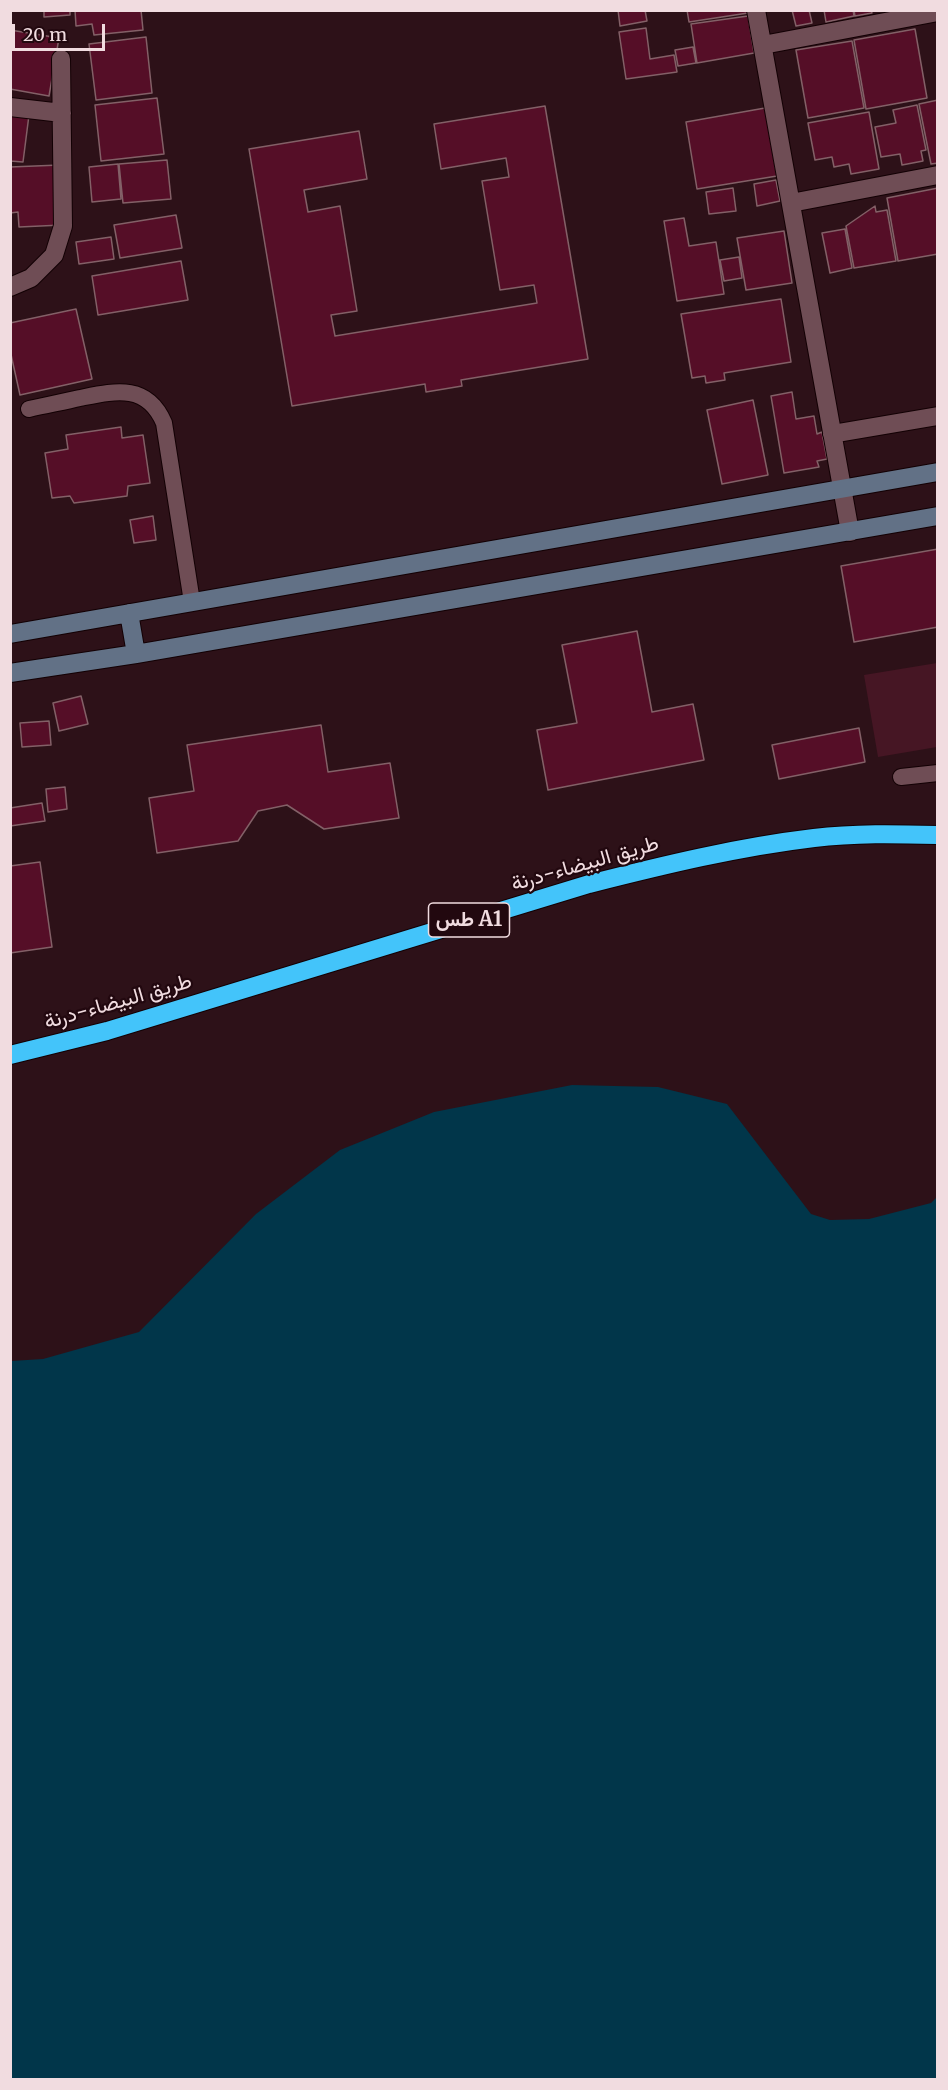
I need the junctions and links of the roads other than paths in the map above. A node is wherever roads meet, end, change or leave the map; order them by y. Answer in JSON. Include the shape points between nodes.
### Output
{"nodes":[{"id":1,"x":756,"y":10,"type":"edge"},
{"id":2,"x":938,"y":12,"type":"edge"},
{"id":3,"x":763,"y":45,"type":"junction"},
{"id":4,"x":61,"y":59,"type":"dead end"},
{"id":5,"x":10,"y":107,"type":"edge"},
{"id":6,"x":62,"y":113,"type":"junction"},
{"id":7,"x":938,"y":176,"type":"edge"},
{"id":8,"x":791,"y":203,"type":"junction"},
{"id":9,"x":10,"y":287,"type":"edge"},
{"id":10,"x":29,"y":409,"type":"dead end"},
{"id":11,"x":938,"y":416,"type":"edge"},
{"id":12,"x":832,"y":434,"type":"junction"},
{"id":13,"x":938,"y":472,"type":"edge"},
{"id":14,"x":842,"y":489,"type":"junction"},
{"id":15,"x":938,"y":516,"type":"edge"},
{"id":16,"x":850,"y":532,"type":"junction"},
{"id":17,"x":192,"y":602,"type":"junction"},
{"id":18,"x":129,"y":613,"type":"junction"},
{"id":19,"x":10,"y":634,"type":"edge"},
{"id":20,"x":136,"y":654,"type":"junction"},
{"id":21,"x":10,"y":673,"type":"edge"},
{"id":22,"x":938,"y":773,"type":"edge"},
{"id":23,"x":901,"y":777,"type":"dead end"},
{"id":24,"x":938,"y":835,"type":"edge"},
{"id":25,"x":10,"y":1055,"type":"edge"}],
"edges":[{"from":1,"to":3,"type":"street"},
{"from":2,"to":3,"type":"street"},
{"from":3,"to":8,"type":"street"},
{"from":4,"to":6,"type":"street"},
{"from":5,"to":6,"type":"street"},
{"from":6,"to":9,"type":"street","via":[[63,226],[54,255],[32,278]]},
{"from":7,"to":8,"type":"street"},
{"from":8,"to":12,"type":"street"},
{"from":10,"to":17,"type":"lane","via":[[121,392],[147,399],[154,406],[164,423]]},
{"from":11,"to":12,"type":"street"},
{"from":12,"to":14,"type":"street"},
{"from":13,"to":14,"type":"street"},
{"from":14,"to":16,"type":"street"},
{"from":14,"to":17,"type":"street"},
{"from":15,"to":16,"type":"street"},
{"from":16,"to":20,"type":"street"},
{"from":17,"to":18,"type":"street"},
{"from":18,"to":19,"type":"street"},
{"from":18,"to":20,"type":"street"},
{"from":20,"to":21,"type":"street"},
{"from":22,"to":23,"type":"lane"},
{"from":24,"to":25,"type":"highway","name":"طريق البيضاء-درنة","number":"طس A1","via":[[890,833],[816,838],[669,864],[589,884],[107,1031]]}]}
